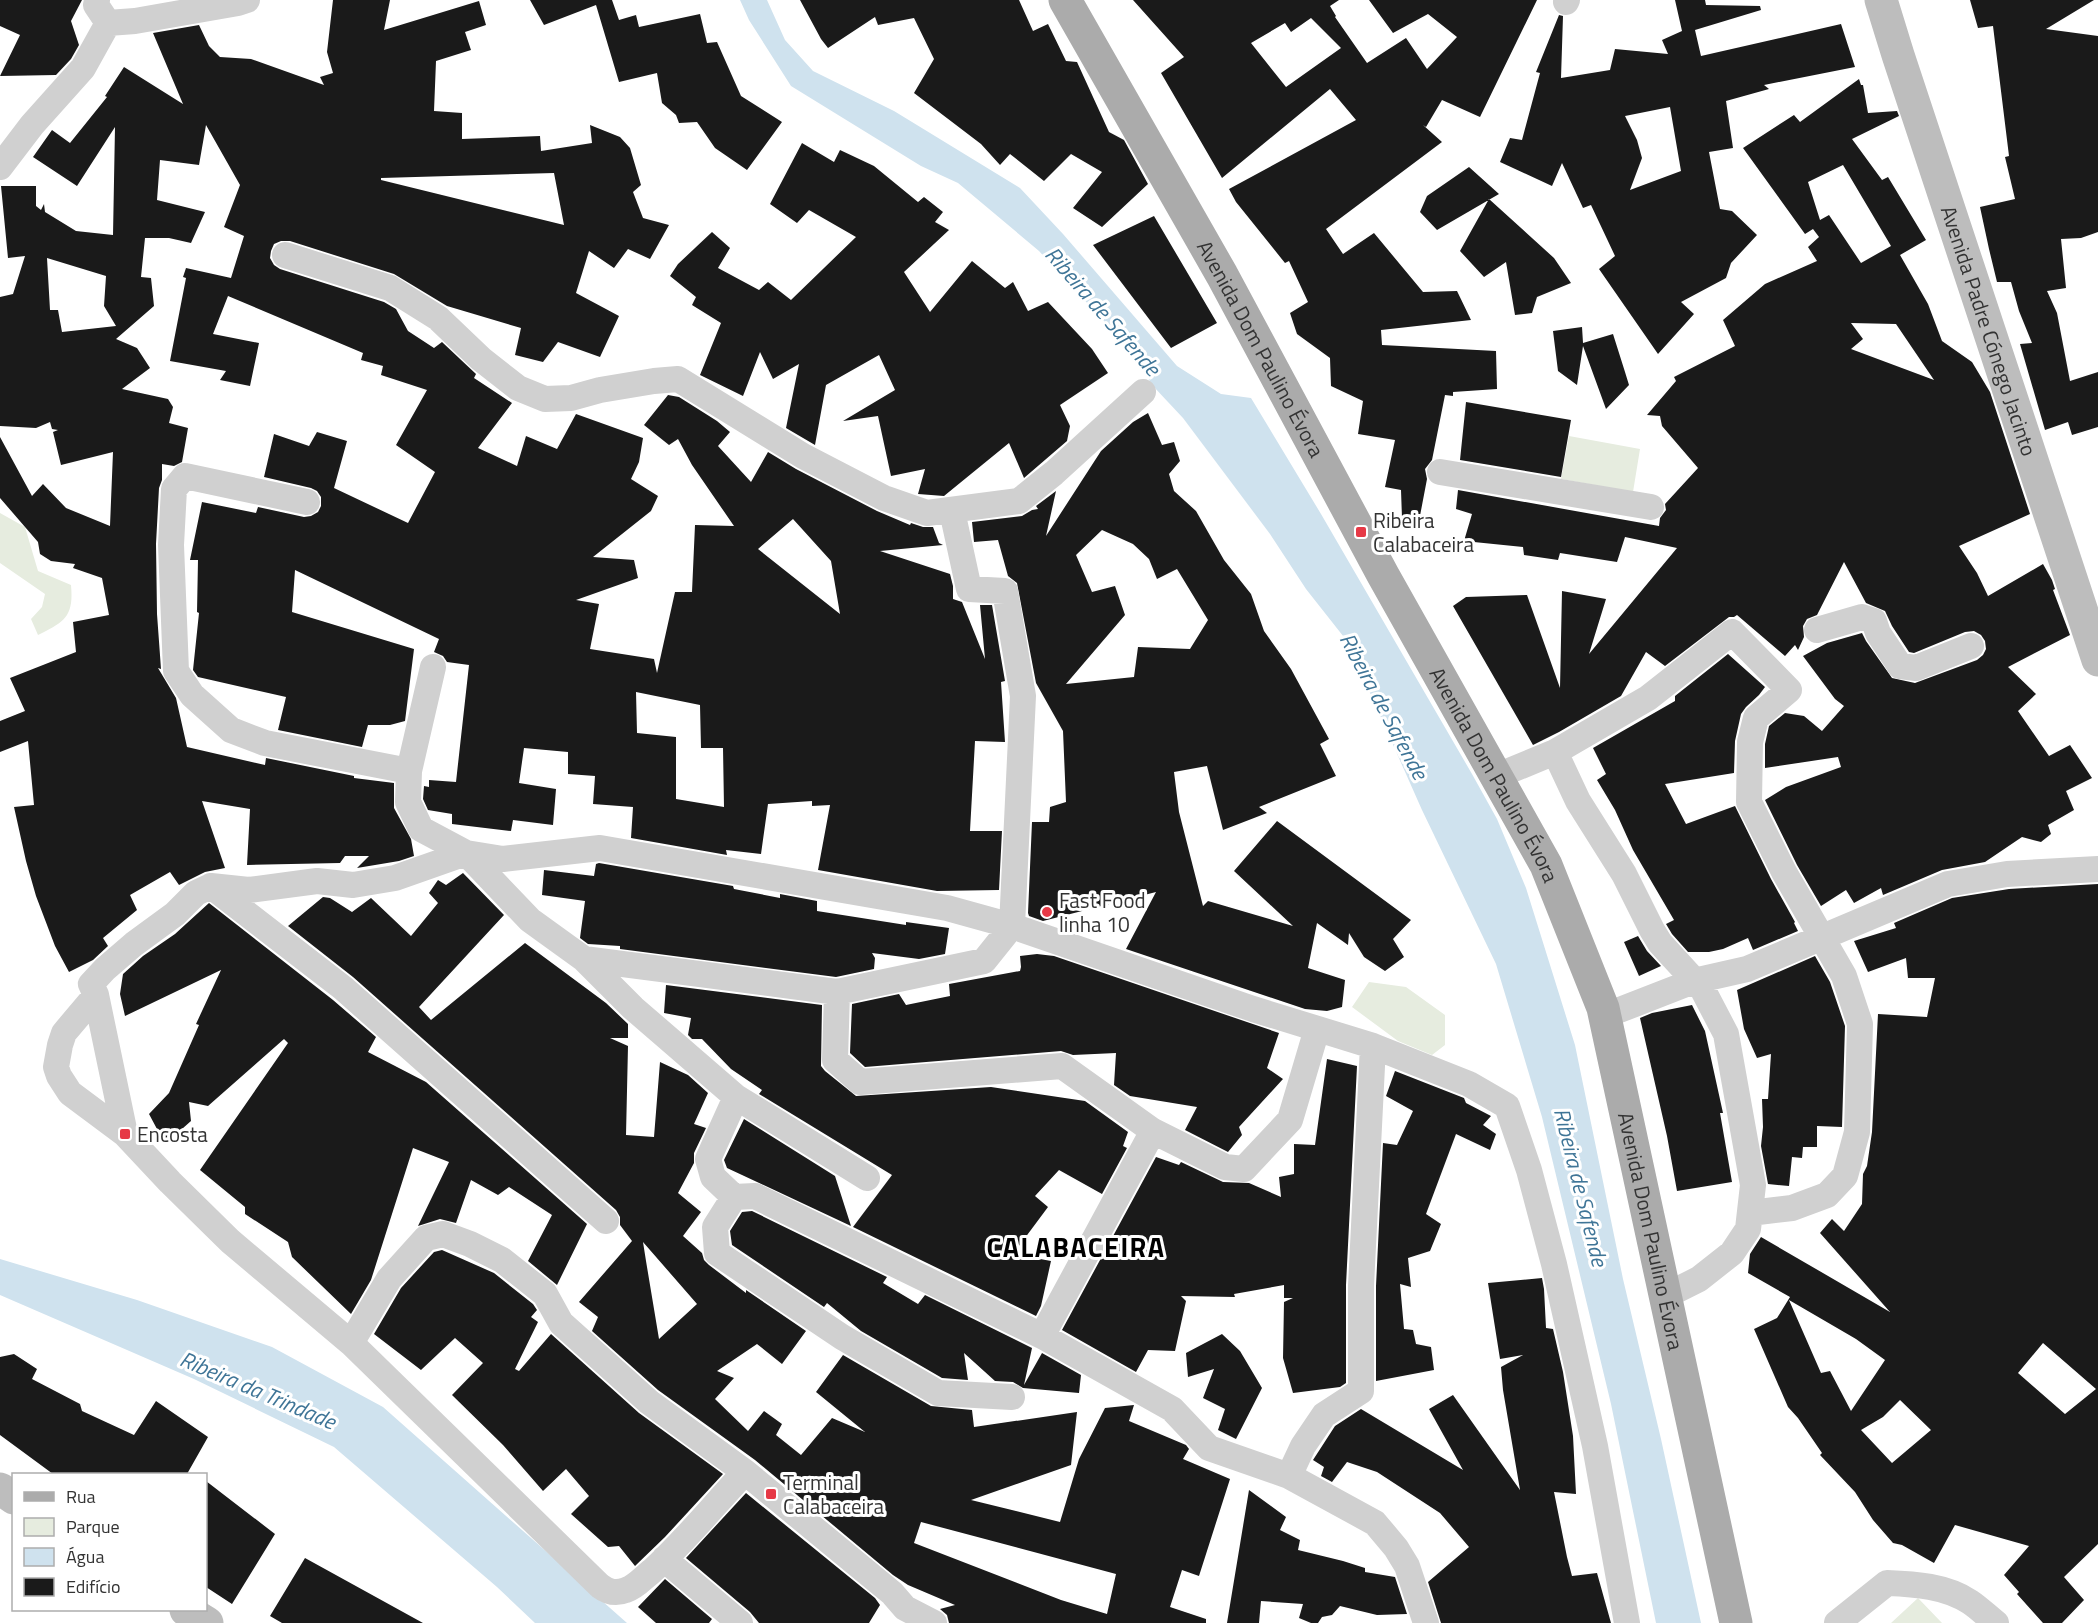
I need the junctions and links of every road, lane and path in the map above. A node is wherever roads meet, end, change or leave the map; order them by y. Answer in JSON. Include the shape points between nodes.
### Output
{"nodes":[{"id":1,"x":97,"y":0,"type":"edge"},
{"id":2,"x":247,"y":0,"type":"edge"},
{"id":3,"x":1065,"y":0,"type":"edge"},
{"id":4,"x":1881,"y":0,"type":"edge"},
{"id":5,"x":108,"y":23,"type":"junction"},
{"id":6,"x":0,"y":167,"type":"edge"},
{"id":7,"x":285,"y":255,"type":"dead end"},
{"id":8,"x":1143,"y":392,"type":"dead end"},
{"id":9,"x":1440,"y":471,"type":"dead end"},
{"id":10,"x":307,"y":502,"type":"dead end"},
{"id":11,"x":1651,"y":507,"type":"dead end"},
{"id":12,"x":952,"y":511,"type":"junction"},
{"id":13,"x":1818,"y":630,"type":"dead end"},
{"id":14,"x":1971,"y":645,"type":"dead end"},
{"id":15,"x":2098,"y":660,"type":"edge"},
{"id":16,"x":433,"y":667,"type":"dead end"},
{"id":17,"x":1555,"y":752,"type":"junction"},
{"id":18,"x":409,"y":771,"type":"junction"},
{"id":19,"x":1497,"y":776,"type":"junction"},
{"id":20,"x":466,"y":853,"type":"junction"},
{"id":21,"x":2098,"y":869,"type":"edge"},
{"id":22,"x":211,"y":886,"type":"junction"},
{"id":23,"x":1012,"y":926,"type":"junction"},
{"id":24,"x":1822,"y":939,"type":"junction"},
{"id":25,"x":584,"y":959,"type":"junction"},
{"id":26,"x":1694,"y":981,"type":"junction"},
{"id":27,"x":837,"y":992,"type":"junction"},
{"id":28,"x":96,"y":995,"type":"junction"},
{"id":29,"x":1604,"y":1016,"type":"junction"},
{"id":30,"x":1317,"y":1029,"type":"junction"},
{"id":31,"x":1373,"y":1046,"type":"junction"},
{"id":32,"x":736,"y":1097,"type":"junction"},
{"id":33,"x":1153,"y":1131,"type":"junction"},
{"id":34,"x":125,"y":1134,"type":"junction"},
{"id":35,"x":867,"y":1178,"type":"dead end"},
{"id":36,"x":734,"y":1197,"type":"junction"},
{"id":37,"x":1750,"y":1214,"type":"junction"},
{"id":38,"x":606,"y":1221,"type":"dead end"},
{"id":39,"x":1665,"y":1296,"type":"junction"},
{"id":40,"x":1042,"y":1336,"type":"junction"},
{"id":41,"x":351,"y":1343,"type":"junction"},
{"id":42,"x":1012,"y":1397,"type":"dead end"},
{"id":43,"x":745,"y":1472,"type":"junction"},
{"id":44,"x":1289,"y":1476,"type":"junction"},
{"id":45,"x":664,"y":1559,"type":"junction"},
{"id":46,"x":188,"y":1611,"type":"edge"},
{"id":47,"x":207,"y":1623,"type":"edge"},
{"id":48,"x":740,"y":1623,"type":"edge"},
{"id":49,"x":934,"y":1623,"type":"edge"},
{"id":50,"x":1426,"y":1623,"type":"edge"},
{"id":51,"x":1627,"y":1623,"type":"edge"},
{"id":52,"x":1736,"y":1623,"type":"edge"},
{"id":53,"x":1837,"y":1623,"type":"edge"},
{"id":54,"x":1996,"y":1623,"type":"edge"}],
"edges":[{"from":1,"to":5,"type":"street","via":[[96,5]]},
{"from":2,"to":5,"type":"street","via":[[146,20]]},
{"from":3,"to":19,"type":"main road","name":"Avenida Dom Paulino Évora","via":[[1222,275],[1383,575]]},
{"from":4,"to":15,"type":"street","name":"Avenida Padre Cónego Jacinto"},
{"from":5,"to":6,"type":"street","via":[[83,68],[32,124]]},
{"from":7,"to":12,"type":"street","via":[[390,288],[438,318],[518,388],[545,399],[678,379],[803,456],[884,498],[927,513]]},
{"from":8,"to":12,"type":"street","via":[[1019,501]]},
{"from":9,"to":11,"type":"street"},
{"from":10,"to":18,"type":"street","via":[[185,476],[174,489],[171,545],[176,671],[192,695],[231,730],[269,744]]},
{"from":12,"to":23,"type":"street","via":[[969,589],[1005,591],[1023,696]]},
{"from":13,"to":14,"type":"street","via":[[1862,617],[1874,621],[1900,666],[1916,668]]},
{"from":16,"to":18,"type":"street"},
{"from":17,"to":19,"type":"street"},
{"from":17,"to":24,"type":"street","via":[[1648,698],[1732,632],[1789,690],[1756,718],[1750,742],[1749,802]]},
{"from":17,"to":26,"type":"street","via":[[1578,801],[1624,874],[1652,930]]},
{"from":18,"to":20,"type":"street","via":[[408,802],[421,829]]},
{"from":19,"to":29,"type":"main road","name":"Avenida Dom Paulino Évora","via":[[1546,865]]},
{"from":20,"to":22,"type":"street","via":[[395,878],[353,885],[318,881],[249,890]]},
{"from":20,"to":23,"type":"street","via":[[503,859],[600,848],[947,908]]},
{"from":20,"to":25,"type":"street","via":[[530,920]]},
{"from":21,"to":24,"type":"street","via":[[2007,874],[1948,884]]},
{"from":22,"to":28,"type":"street","via":[[196,893],[105,969],[92,984]]},
{"from":22,"to":38,"type":"street","via":[[344,988]]},
{"from":23,"to":27,"type":"street","via":[[984,961]]},
{"from":23,"to":30,"type":"street"},
{"from":24,"to":26,"type":"street","via":[[1748,969]]},
{"from":24,"to":37,"type":"street","via":[[1844,976],[1860,1024],[1857,1132],[1845,1176],[1827,1195],[1792,1208]]},
{"from":25,"to":27,"type":"street"},
{"from":25,"to":32,"type":"street","via":[[633,1008]]},
{"from":26,"to":29,"type":"street"},
{"from":26,"to":37,"type":"street","via":[[1726,1034],[1753,1185]]},
{"from":27,"to":33,"type":"street","via":[[835,1060],[860,1082],[1062,1066]]},
{"from":28,"to":34,"type":"street"},
{"from":28,"to":34,"type":"street","via":[[64,1034],[56,1067],[70,1093]]},
{"from":29,"to":39,"type":"main road","name":"Avenida Dom Paulino Évora"},
{"from":30,"to":31,"type":"street"},
{"from":30,"to":33,"type":"street","via":[[1290,1120],[1244,1169],[1226,1167]]},
{"from":31,"to":44,"type":"street","via":[[1361,1286],[1361,1391],[1324,1415]]},
{"from":31,"to":51,"type":"street","via":[[1469,1084],[1507,1106],[1569,1327]]},
{"from":32,"to":35,"type":"street"},
{"from":32,"to":36,"type":"street","via":[[708,1159],[713,1177]]},
{"from":33,"to":40,"type":"street"},
{"from":34,"to":41,"type":"street","via":[[230,1241]]},
{"from":36,"to":40,"type":"street","via":[[755,1196]]},
{"from":36,"to":42,"type":"street","via":[[715,1227],[717,1254],[842,1337],[938,1393]]},
{"from":37,"to":39,"type":"street","via":[[1748,1229],[1732,1253],[1699,1279]]},
{"from":39,"to":52,"type":"main road","name":"Avenida Dom Paulino Évora"},
{"from":40,"to":44,"type":"street","via":[[1172,1409],[1209,1448]]},
{"from":41,"to":43,"type":"street","via":[[405,1260],[426,1238],[442,1234],[502,1260],[545,1294],[561,1323],[649,1402]]},
{"from":41,"to":45,"type":"street","via":[[606,1591],[626,1590]]},
{"from":43,"to":45,"type":"street"},
{"from":43,"to":49,"type":"street","via":[[892,1593],[905,1608]]},
{"from":44,"to":50,"type":"street","via":[[1375,1523],[1407,1566]]},
{"from":45,"to":48,"type":"street"},
{"from":46,"to":47,"type":"street"},
{"from":53,"to":54,"type":"street","via":[[1887,1583],[1943,1591],[1968,1601]]}]}
